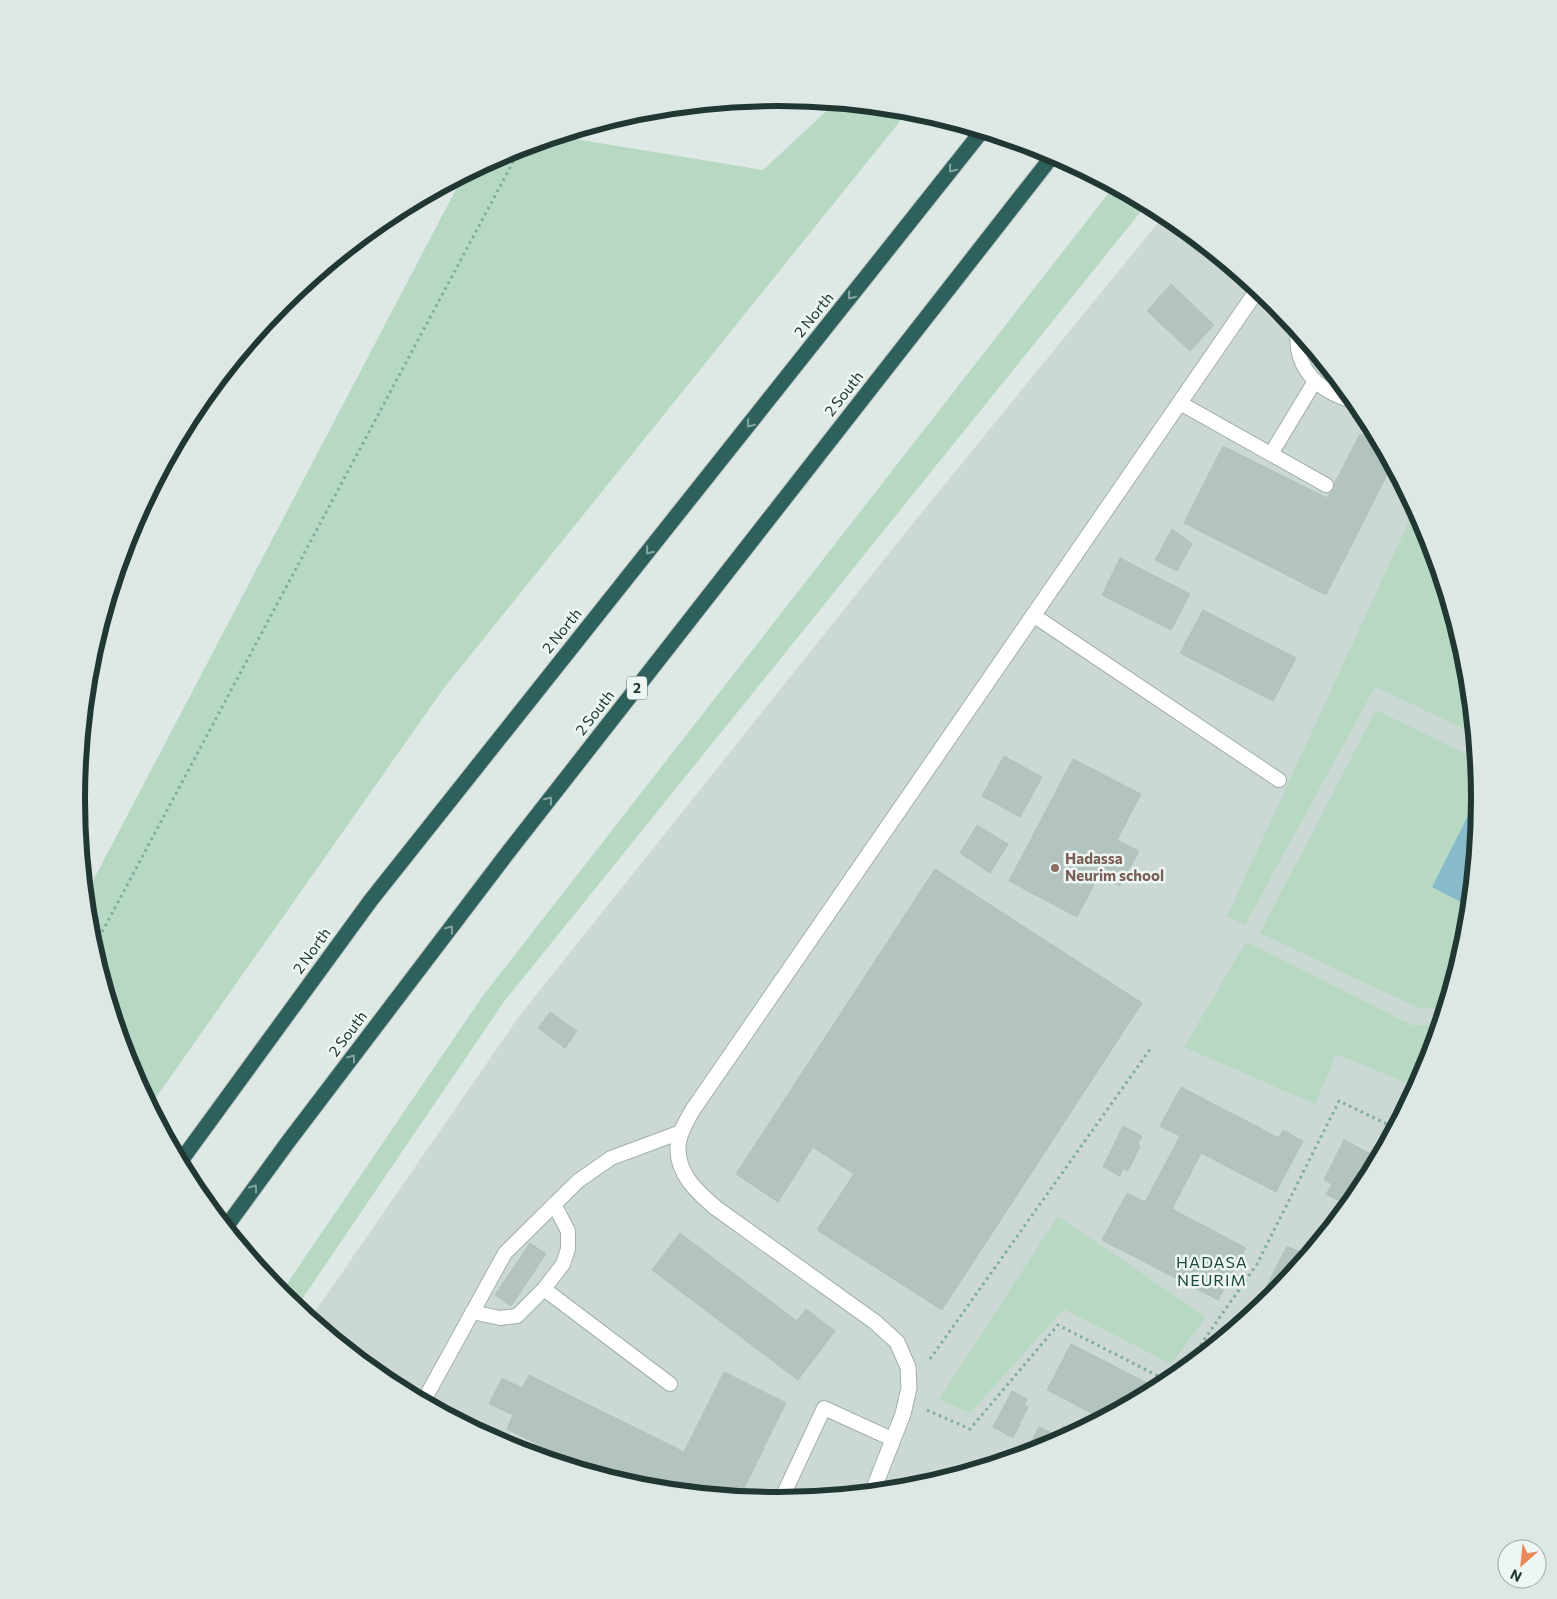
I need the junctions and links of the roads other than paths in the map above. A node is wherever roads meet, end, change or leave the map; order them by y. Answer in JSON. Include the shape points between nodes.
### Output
{"nodes":[{"id":1,"x":978,"y":136,"type":"edge"},
{"id":2,"x":1048,"y":161,"type":"edge"},
{"id":3,"x":1254,"y":295,"type":"edge"},
{"id":4,"x":1298,"y":340,"type":"edge"},
{"id":5,"x":1315,"y":381,"type":"junction"},
{"id":6,"x":1345,"y":399,"type":"edge"},
{"id":7,"x":1180,"y":403,"type":"junction"},
{"id":8,"x":1271,"y":454,"type":"junction"},
{"id":9,"x":1326,"y":485,"type":"dead end"},
{"id":10,"x":1033,"y":615,"type":"junction"},
{"id":11,"x":1279,"y":780,"type":"dead end"},
{"id":12,"x":681,"y":1132,"type":"junction"},
{"id":13,"x":184,"y":1156,"type":"edge"},
{"id":14,"x":554,"y":1204,"type":"junction"},
{"id":15,"x":229,"y":1224,"type":"edge"},
{"id":16,"x":544,"y":1289,"type":"junction"},
{"id":17,"x":472,"y":1312,"type":"junction"},
{"id":18,"x":670,"y":1384,"type":"dead end"},
{"id":19,"x":426,"y":1396,"type":"edge"},
{"id":20,"x":892,"y":1440,"type":"junction"},
{"id":21,"x":874,"y":1486,"type":"edge"},
{"id":22,"x":784,"y":1493,"type":"edge"}],
"edges":[{"from":1,"to":13,"type":"highway","name":"2 North","one_way":true,"via":[[371,900]]},
{"from":15,"to":2,"type":"highway","name":"2 South","number":"2","one_way":true,"via":[[506,855]]},
{"from":3,"to":7,"type":"street"},
{"from":4,"to":5,"type":"lane","via":[[1298,356]]},
{"from":5,"to":6,"type":"lane"},
{"from":5,"to":8,"type":"lane"},
{"from":7,"to":8,"type":"lane"},
{"from":7,"to":10,"type":"street"},
{"from":8,"to":9,"type":"lane"},
{"from":10,"to":11,"type":"lane"},
{"from":10,"to":12,"type":"street","via":[[692,1111]]},
{"from":12,"to":14,"type":"lane","via":[[611,1158],[578,1181]]},
{"from":12,"to":20,"type":"street","via":[[678,1148],[682,1169],[693,1188],[875,1322],[897,1342],[908,1367],[907,1395]]},
{"from":14,"to":16,"type":"lane","via":[[568,1231],[568,1249],[563,1264]]},
{"from":14,"to":17,"type":"lane","via":[[505,1253]]},
{"from":16,"to":17,"type":"lane","via":[[517,1316],[500,1318]]},
{"from":16,"to":18,"type":"lane"},
{"from":17,"to":19,"type":"lane"},
{"from":20,"to":21,"type":"street"},
{"from":20,"to":22,"type":"lane","via":[[824,1408]]}]}
